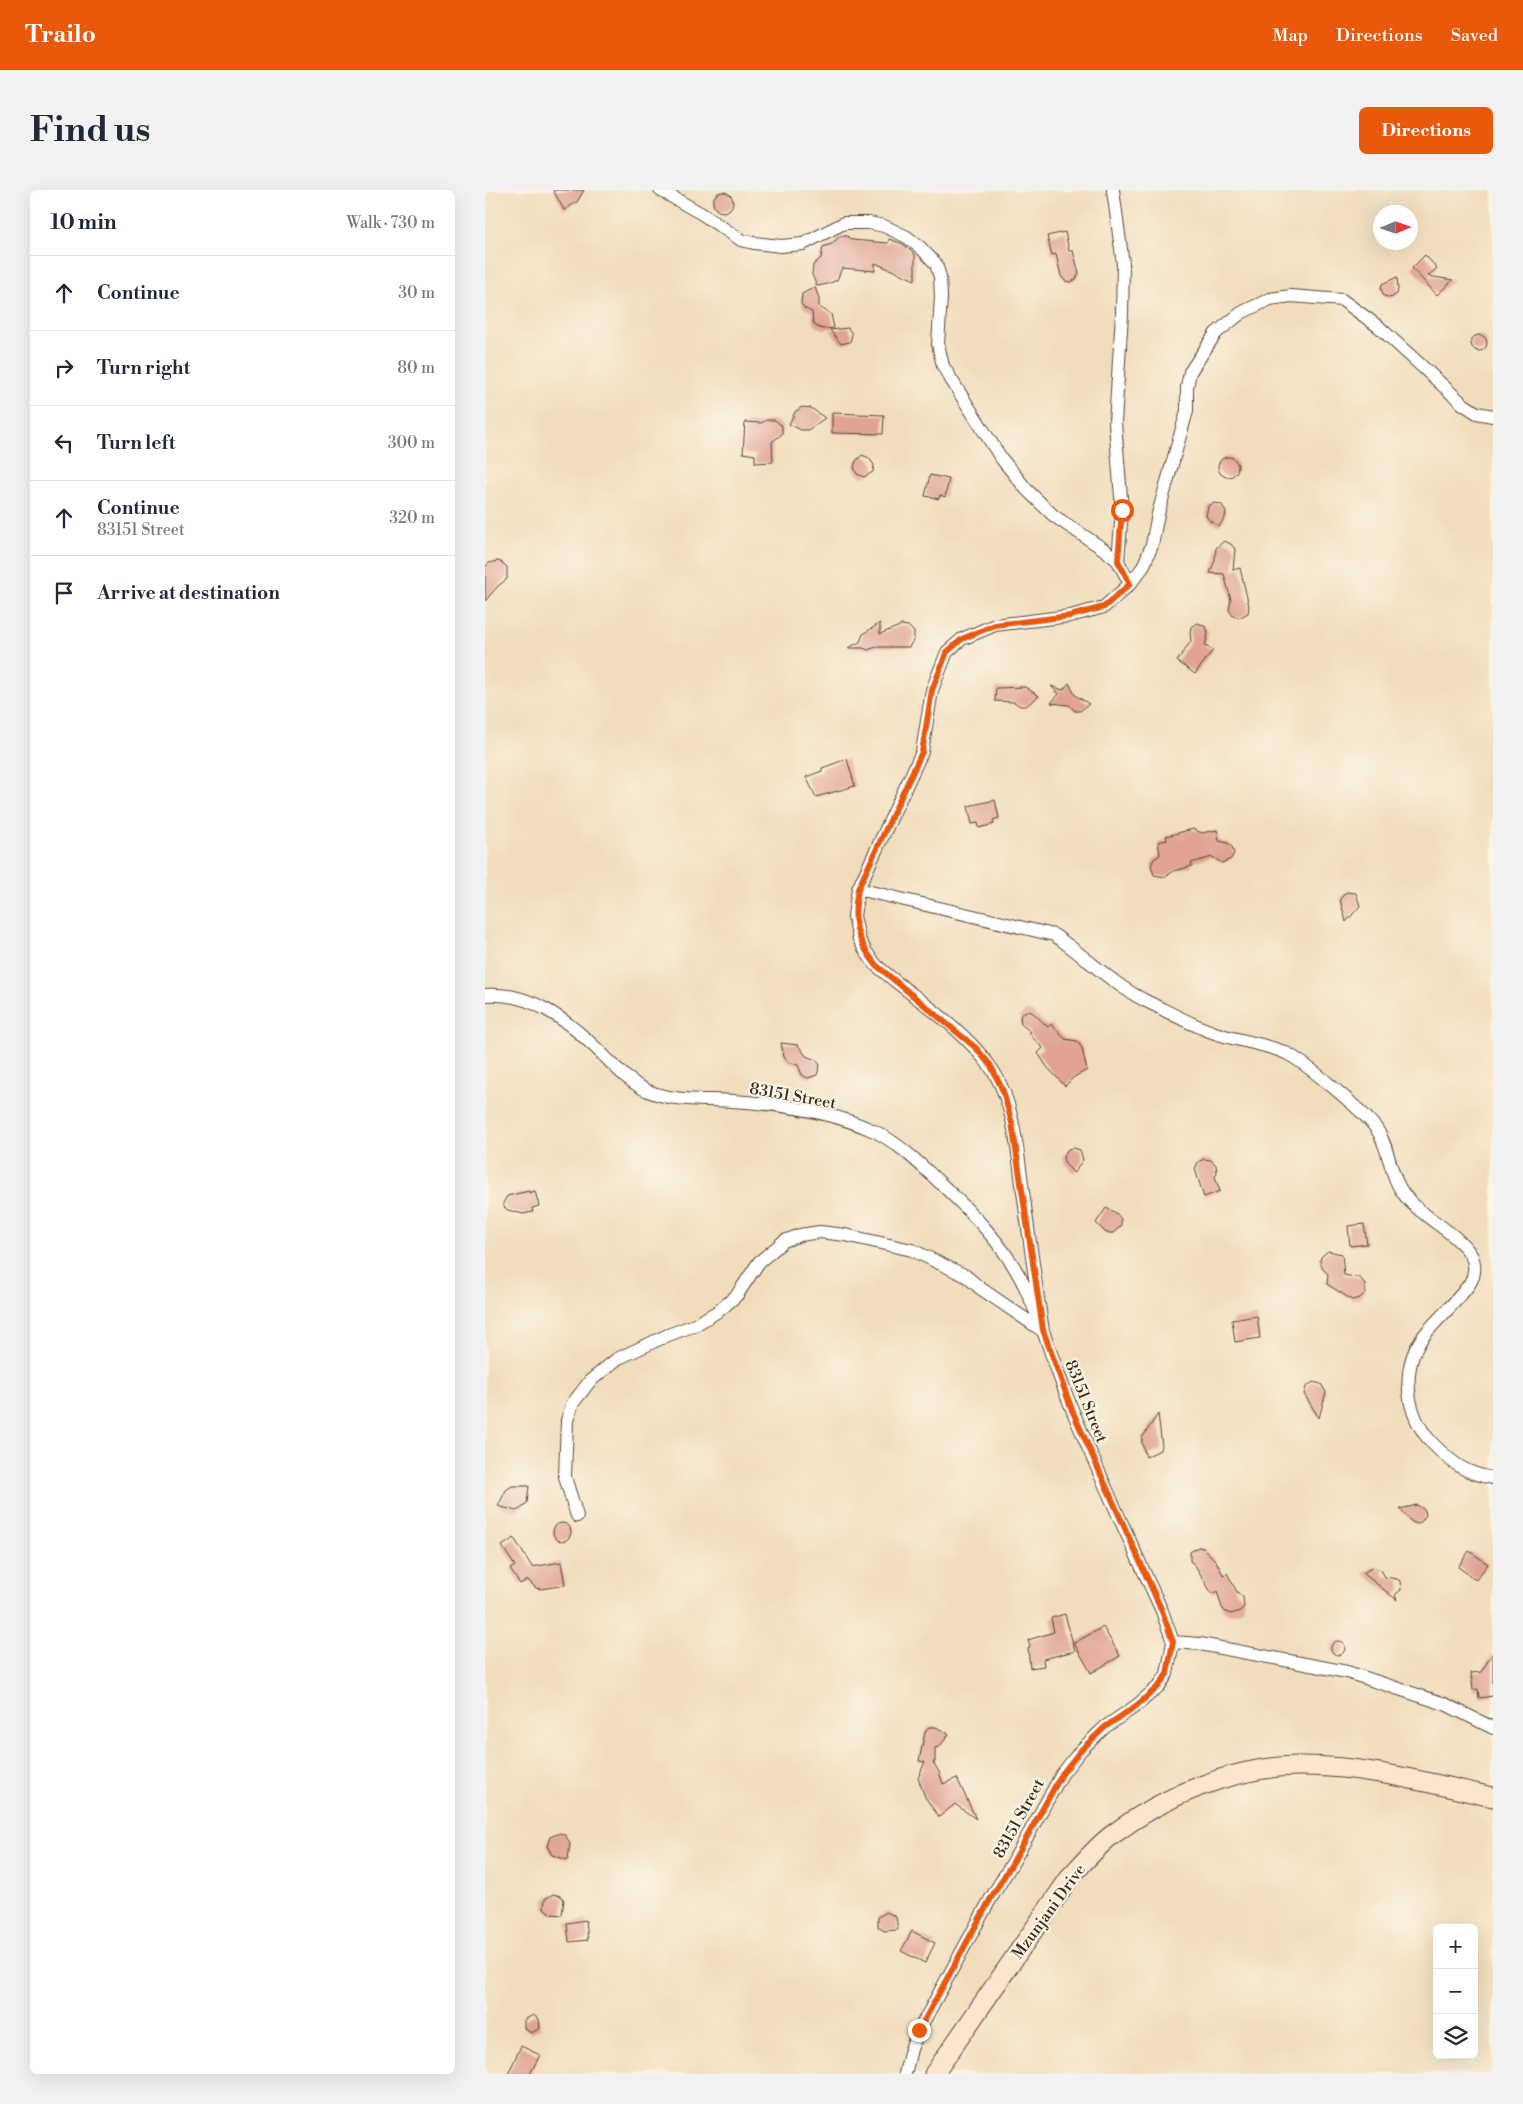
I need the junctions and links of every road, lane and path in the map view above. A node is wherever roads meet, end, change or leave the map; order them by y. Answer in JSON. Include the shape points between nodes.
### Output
{"nodes":[{"id":1,"x":660,"y":190,"type":"edge"},
{"id":2,"x":1113,"y":190,"type":"edge"},
{"id":3,"x":1493,"y":416,"type":"edge"},
{"id":4,"x":1118,"y":561,"type":"junction"},
{"id":5,"x":1130,"y":584,"type":"junction"},
{"id":6,"x":858,"y":889,"type":"junction"},
{"id":7,"x":485,"y":995,"type":"edge"},
{"id":8,"x":1043,"y":1330,"type":"junction"},
{"id":9,"x":1493,"y":1478,"type":"edge"},
{"id":10,"x":577,"y":1516,"type":"dead end"},
{"id":11,"x":1173,"y":1642,"type":"junction"},
{"id":12,"x":1493,"y":1728,"type":"edge"},
{"id":13,"x":1493,"y":1797,"type":"edge"},
{"id":14,"x":905,"y":2074,"type":"edge"},
{"id":15,"x":934,"y":2074,"type":"edge"}],
"edges":[{"from":1,"to":4,"type":"street","via":[[741,240],[753,243],[803,244],[845,223],[869,223],[907,237],[921,248],[936,264],[940,277],[938,344],[943,366],[959,392],[1001,458],[1027,490],[1054,516]]},
{"from":2,"to":4,"type":"street","via":[[1123,264],[1115,423],[1122,510]]},
{"from":3,"to":5,"type":"street","via":[[1477,413],[1463,404],[1379,327],[1343,300],[1291,296],[1271,299],[1241,313],[1216,333],[1190,372],[1187,411],[1152,545],[1143,567]]},
{"from":4,"to":5,"type":"street"},
{"from":5,"to":6,"type":"street","via":[[1104,607],[1070,616],[995,625],[962,639],[947,652],[932,690],[922,752]]},
{"from":6,"to":8,"type":"street","via":[[854,916],[859,939],[866,952],[889,977],[976,1048],[991,1066],[1003,1091],[1012,1123]]},
{"from":6,"to":9,"type":"street","via":[[1054,935],[1143,1000],[1216,1034],[1287,1054],[1364,1116],[1385,1146],[1404,1194],[1473,1258],[1474,1271],[1469,1284],[1424,1335],[1415,1350],[1408,1381],[1409,1398],[1417,1422],[1443,1454],[1464,1470]]},
{"from":7,"to":8,"type":"street","name":"83151 Street","via":[[527,1000],[559,1018],[600,1052],[617,1071],[650,1091],[675,1097],[779,1106],[830,1116],[876,1132],[920,1163],[966,1206],[999,1245],[1021,1278]]},
{"from":8,"to":10,"type":"street","via":[[966,1276],[912,1250],[820,1232],[792,1238],[759,1262],[737,1295],[720,1310],[695,1325],[617,1360],[590,1380],[573,1403],[567,1420],[565,1477]]},
{"from":8,"to":11,"type":"street","name":"83151 Street","via":[[1072,1410]]},
{"from":11,"to":12,"type":"street","via":[[1200,1644],[1347,1672],[1445,1704]]},
{"from":11,"to":14,"type":"street","name":"83151 Street","via":[[1167,1674],[1159,1686],[1105,1727],[1062,1774],[919,2030]]},
{"from":13,"to":15,"type":"main road","name":"Mzunjani Drive","via":[[1371,1771],[1297,1766],[1236,1775],[1203,1785],[1157,1807],[1112,1835],[1071,1876]]}]}
